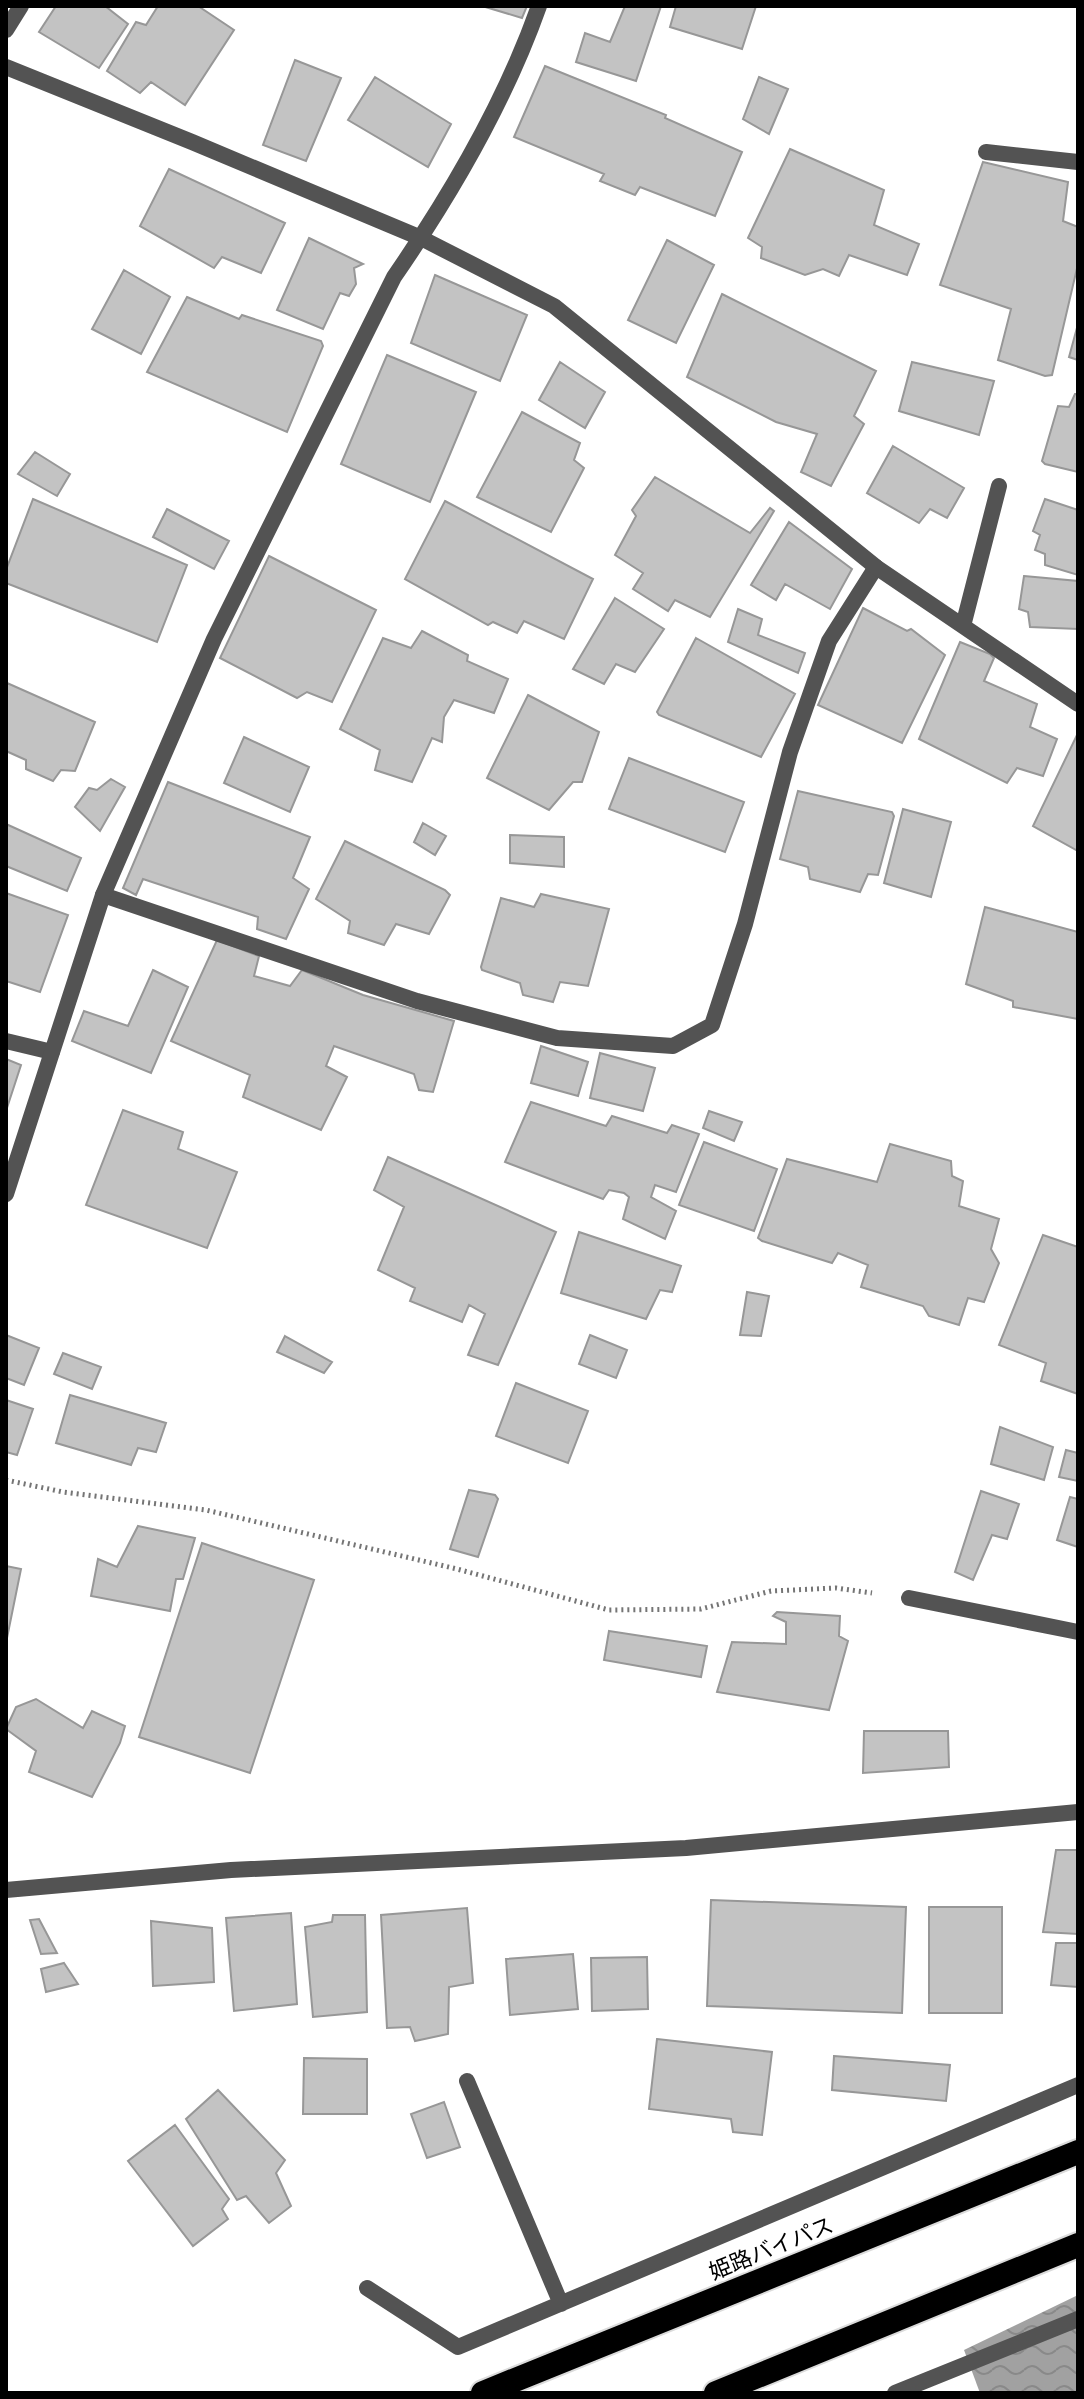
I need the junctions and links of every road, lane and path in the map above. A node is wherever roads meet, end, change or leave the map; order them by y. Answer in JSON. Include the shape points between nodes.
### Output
{"nodes":[{"id":1,"x":21,"y":6,"type":"edge"},
{"id":2,"x":539,"y":6,"type":"edge"},
{"id":3,"x":6,"y":30,"type":"edge"},
{"id":4,"x":6,"y":67,"type":"edge"},
{"id":5,"x":986,"y":152,"type":"dead end"},
{"id":6,"x":1078,"y":162,"type":"edge"},
{"id":7,"x":421,"y":238,"type":"junction"},
{"id":8,"x":999,"y":486,"type":"dead end"},
{"id":9,"x":876,"y":567,"type":"junction"},
{"id":10,"x":963,"y":626,"type":"junction"},
{"id":11,"x":1078,"y":704,"type":"edge"},
{"id":12,"x":103,"y":895,"type":"junction"},
{"id":13,"x":6,"y":1041,"type":"edge"},
{"id":14,"x":52,"y":1052,"type":"junction"},
{"id":15,"x":6,"y":1194,"type":"edge"},
{"id":16,"x":6,"y":1480,"type":"edge"},
{"id":17,"x":909,"y":1598,"type":"joint"},
{"id":18,"x":1078,"y":1632,"type":"edge"},
{"id":19,"x":1078,"y":1812,"type":"edge"},
{"id":20,"x":6,"y":1890,"type":"edge"},
{"id":21,"x":467,"y":2081,"type":"dead end"},
{"id":22,"x":1078,"y":2085,"type":"edge"},
{"id":23,"x":1078,"y":2152,"type":"edge"},
{"id":24,"x":1078,"y":2245,"type":"edge"},
{"id":25,"x":367,"y":2288,"type":"dead end"},
{"id":26,"x":561,"y":2304,"type":"junction"},
{"id":27,"x":1078,"y":2319,"type":"edge"},
{"id":28,"x":483,"y":2393,"type":"edge"},
{"id":29,"x":716,"y":2393,"type":"edge"},
{"id":30,"x":895,"y":2393,"type":"edge"}],
"edges":[{"from":1,"to":3,"type":"street"},
{"from":2,"to":7,"type":"street","via":[[509,80]]},
{"from":4,"to":7,"type":"street"},
{"from":5,"to":6,"type":"street"},
{"from":7,"to":9,"type":"street","via":[[554,306]]},
{"from":7,"to":12,"type":"street","via":[[394,277],[214,639]]},
{"from":8,"to":10,"type":"street"},
{"from":9,"to":10,"type":"street"},
{"from":9,"to":12,"type":"street","via":[[829,641],[790,752],[712,1025],[673,1046],[557,1038],[417,1001]]},
{"from":10,"to":11,"type":"street"},
{"from":12,"to":14,"type":"street"},
{"from":13,"to":14,"type":"street"},
{"from":14,"to":15,"type":"street"},
{"from":16,"to":17,"type":"path","via":[[206,1510],[609,1610],[701,1609],[771,1591],[836,1588]]},
{"from":17,"to":18,"type":"street"},
{"from":19,"to":20,"type":"street","via":[[686,1848],[231,1870]]},
{"from":21,"to":26,"type":"street"},
{"from":22,"to":26,"type":"street"},
{"from":23,"to":28,"type":"highway","name":"姫路バイパス"},
{"from":24,"to":29,"type":"highway"},
{"from":25,"to":26,"type":"street","via":[[458,2347]]},
{"from":27,"to":30,"type":"street"}]}
